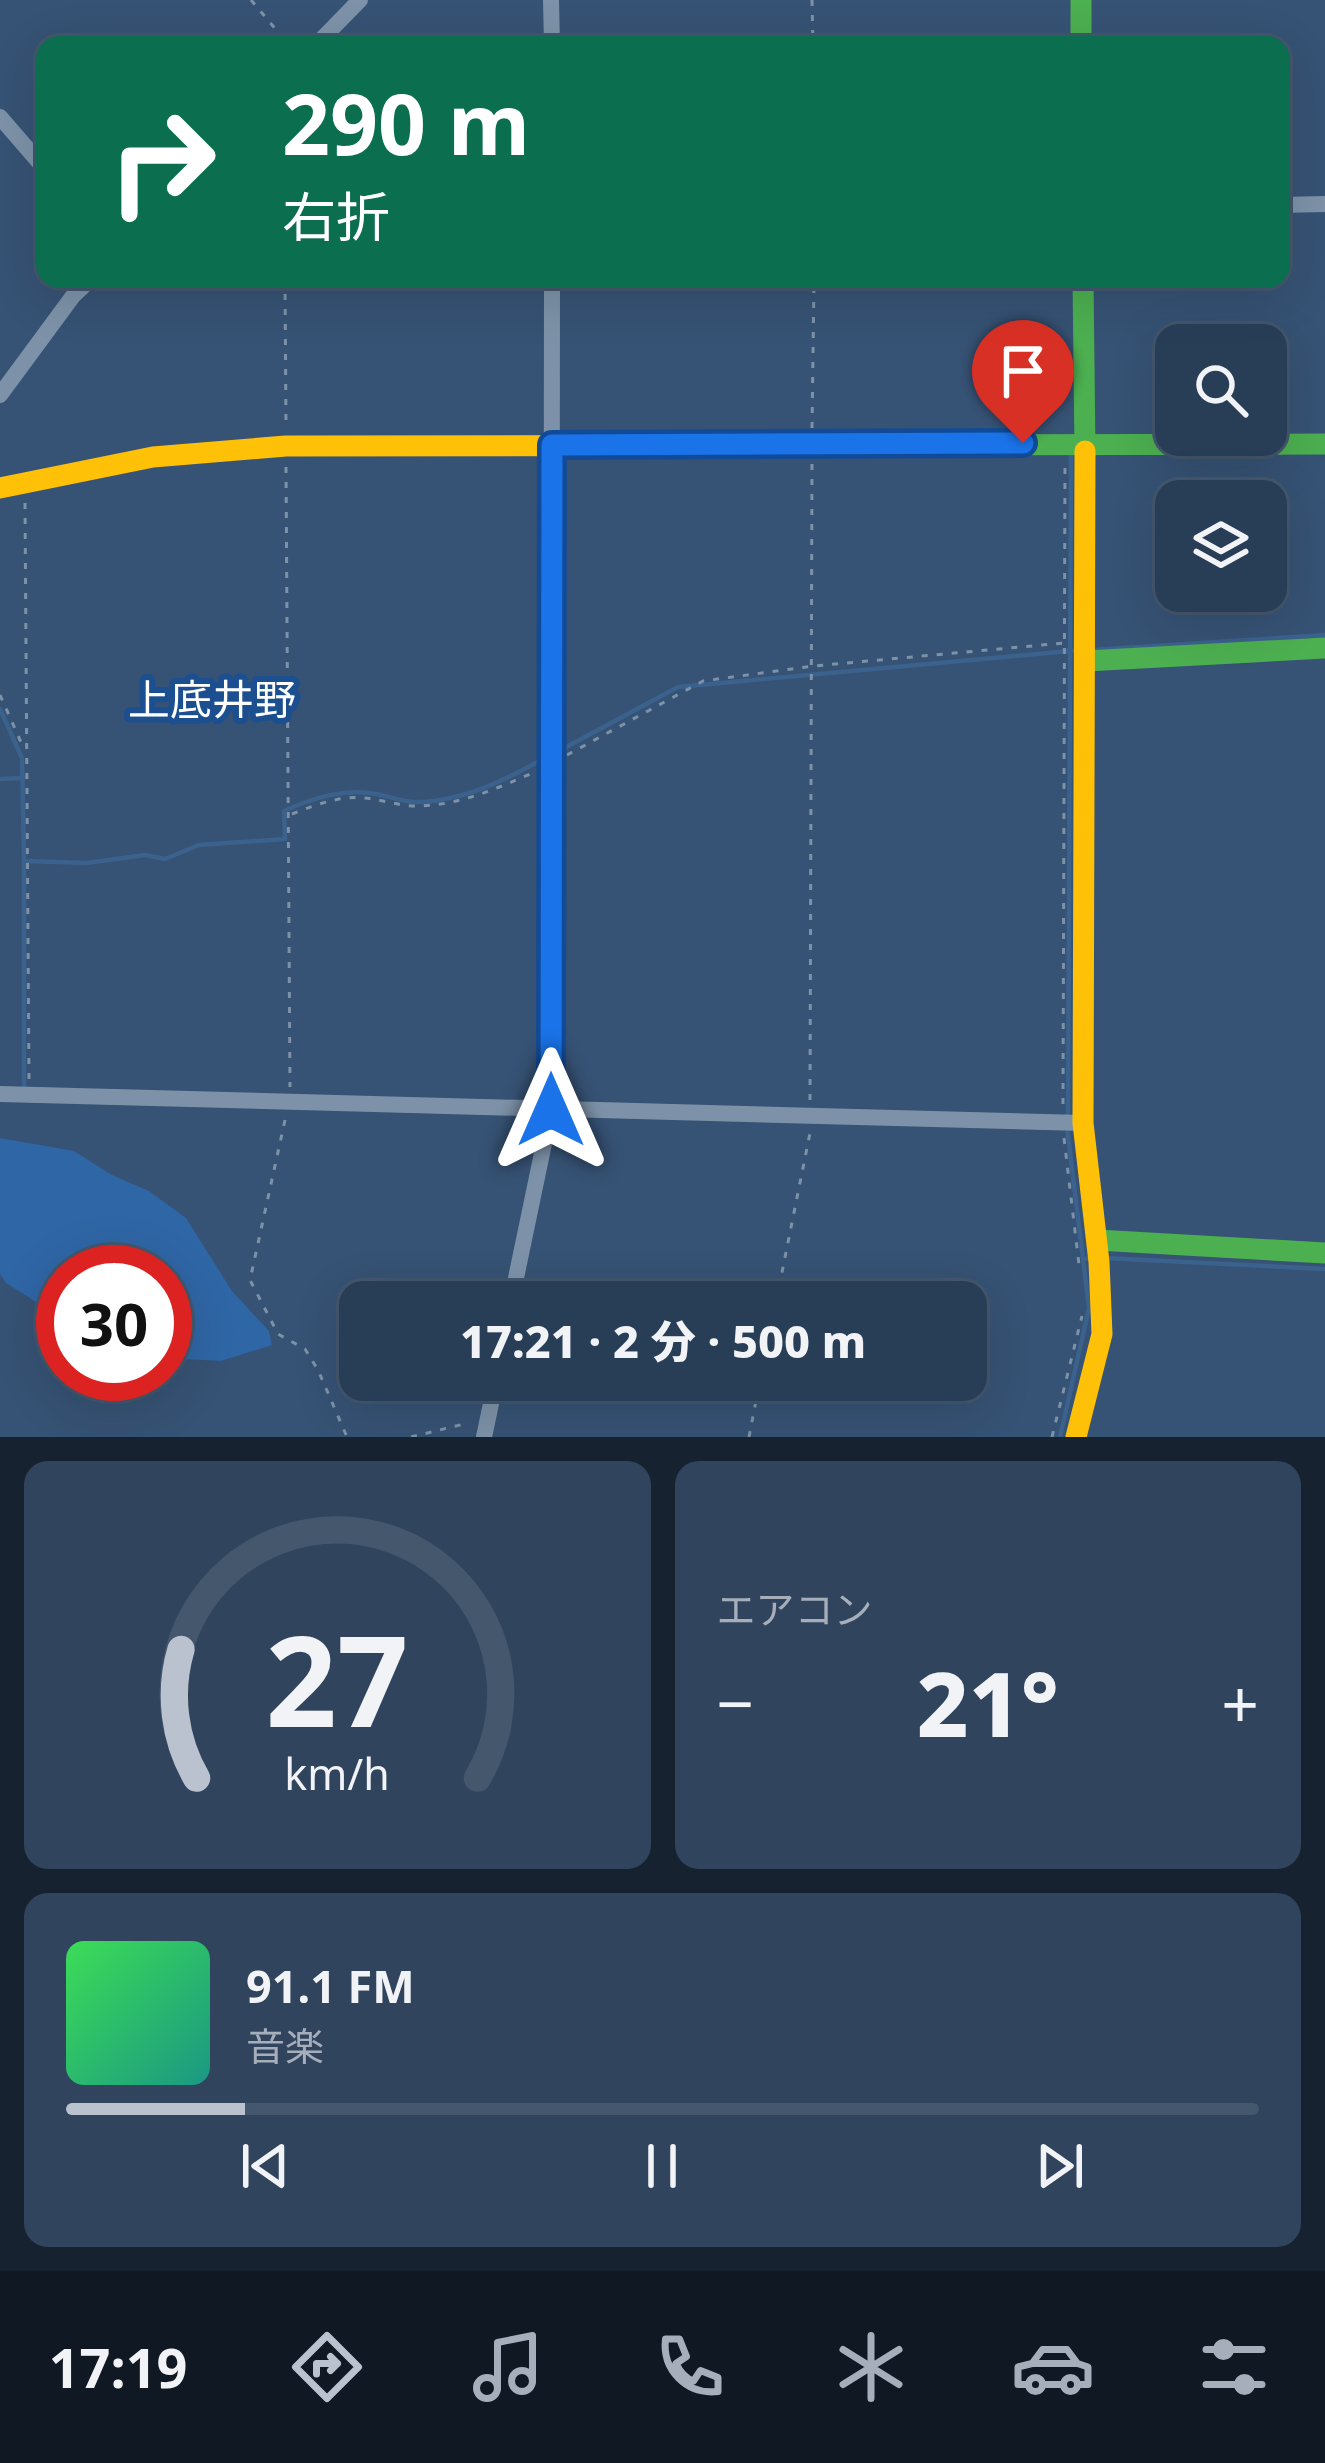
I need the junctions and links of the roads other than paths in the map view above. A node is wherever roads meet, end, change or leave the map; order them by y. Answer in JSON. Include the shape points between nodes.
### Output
{"nodes":[{"id":1,"x":361,"y":0,"type":"edge"},
{"id":2,"x":551,"y":0,"type":"edge"},
{"id":3,"x":1081,"y":0,"type":"edge"},
{"id":4,"x":325,"y":36,"type":"edge"},
{"id":5,"x":552,"y":36,"type":"edge"},
{"id":6,"x":1081,"y":36,"type":"edge"},
{"id":7,"x":0,"y":117,"type":"edge"},
{"id":8,"x":36,"y":159,"type":"edge"},
{"id":9,"x":1290,"y":205,"type":"edge"},
{"id":10,"x":1325,"y":205,"type":"edge"},
{"id":11,"x":81,"y":288,"type":"edge"},
{"id":12,"x":551,"y":288,"type":"edge"},
{"id":13,"x":1083,"y":288,"type":"edge"},
{"id":14,"x":0,"y":395,"type":"edge"},
{"id":15,"x":1075,"y":443,"type":"junction"},
{"id":16,"x":1325,"y":444,"type":"edge"},
{"id":17,"x":552,"y":445,"type":"junction"},
{"id":18,"x":0,"y":488,"type":"edge"},
{"id":19,"x":1325,"y":648,"type":"edge"},
{"id":20,"x":1086,"y":661,"type":"junction"},
{"id":21,"x":0,"y":1094,"type":"edge"},
{"id":22,"x":551,"y":1110,"type":"junction"},
{"id":23,"x":1073,"y":1123,"type":"junction"},
{"id":24,"x":1097,"y":1240,"type":"junction"},
{"id":25,"x":1325,"y":1252,"type":"edge"},
{"id":26,"x":516,"y":1281,"type":"edge"},
{"id":27,"x":1076,"y":1437,"type":"edge"}],
"edges":[{"from":1,"to":4,"type":"street"},
{"from":2,"to":5,"type":"street"},
{"from":3,"to":6,"type":"street"},
{"from":7,"to":8,"type":"street"},
{"from":9,"to":10,"type":"street"},
{"from":11,"to":14,"type":"street"},
{"from":12,"to":17,"type":"street"},
{"from":13,"to":15,"type":"street"},
{"from":15,"to":16,"type":"street"},
{"from":15,"to":17,"type":"street"},
{"from":15,"to":20,"type":"street"},
{"from":17,"to":18,"type":"street","via":[[286,446],[153,457]]},
{"from":17,"to":22,"type":"street"},
{"from":19,"to":20,"type":"street"},
{"from":20,"to":23,"type":"street"},
{"from":21,"to":22,"type":"street"},
{"from":22,"to":23,"type":"street"},
{"from":22,"to":26,"type":"street"},
{"from":23,"to":24,"type":"street"},
{"from":24,"to":25,"type":"street"},
{"from":24,"to":27,"type":"street","via":[[1102,1334]]}]}
